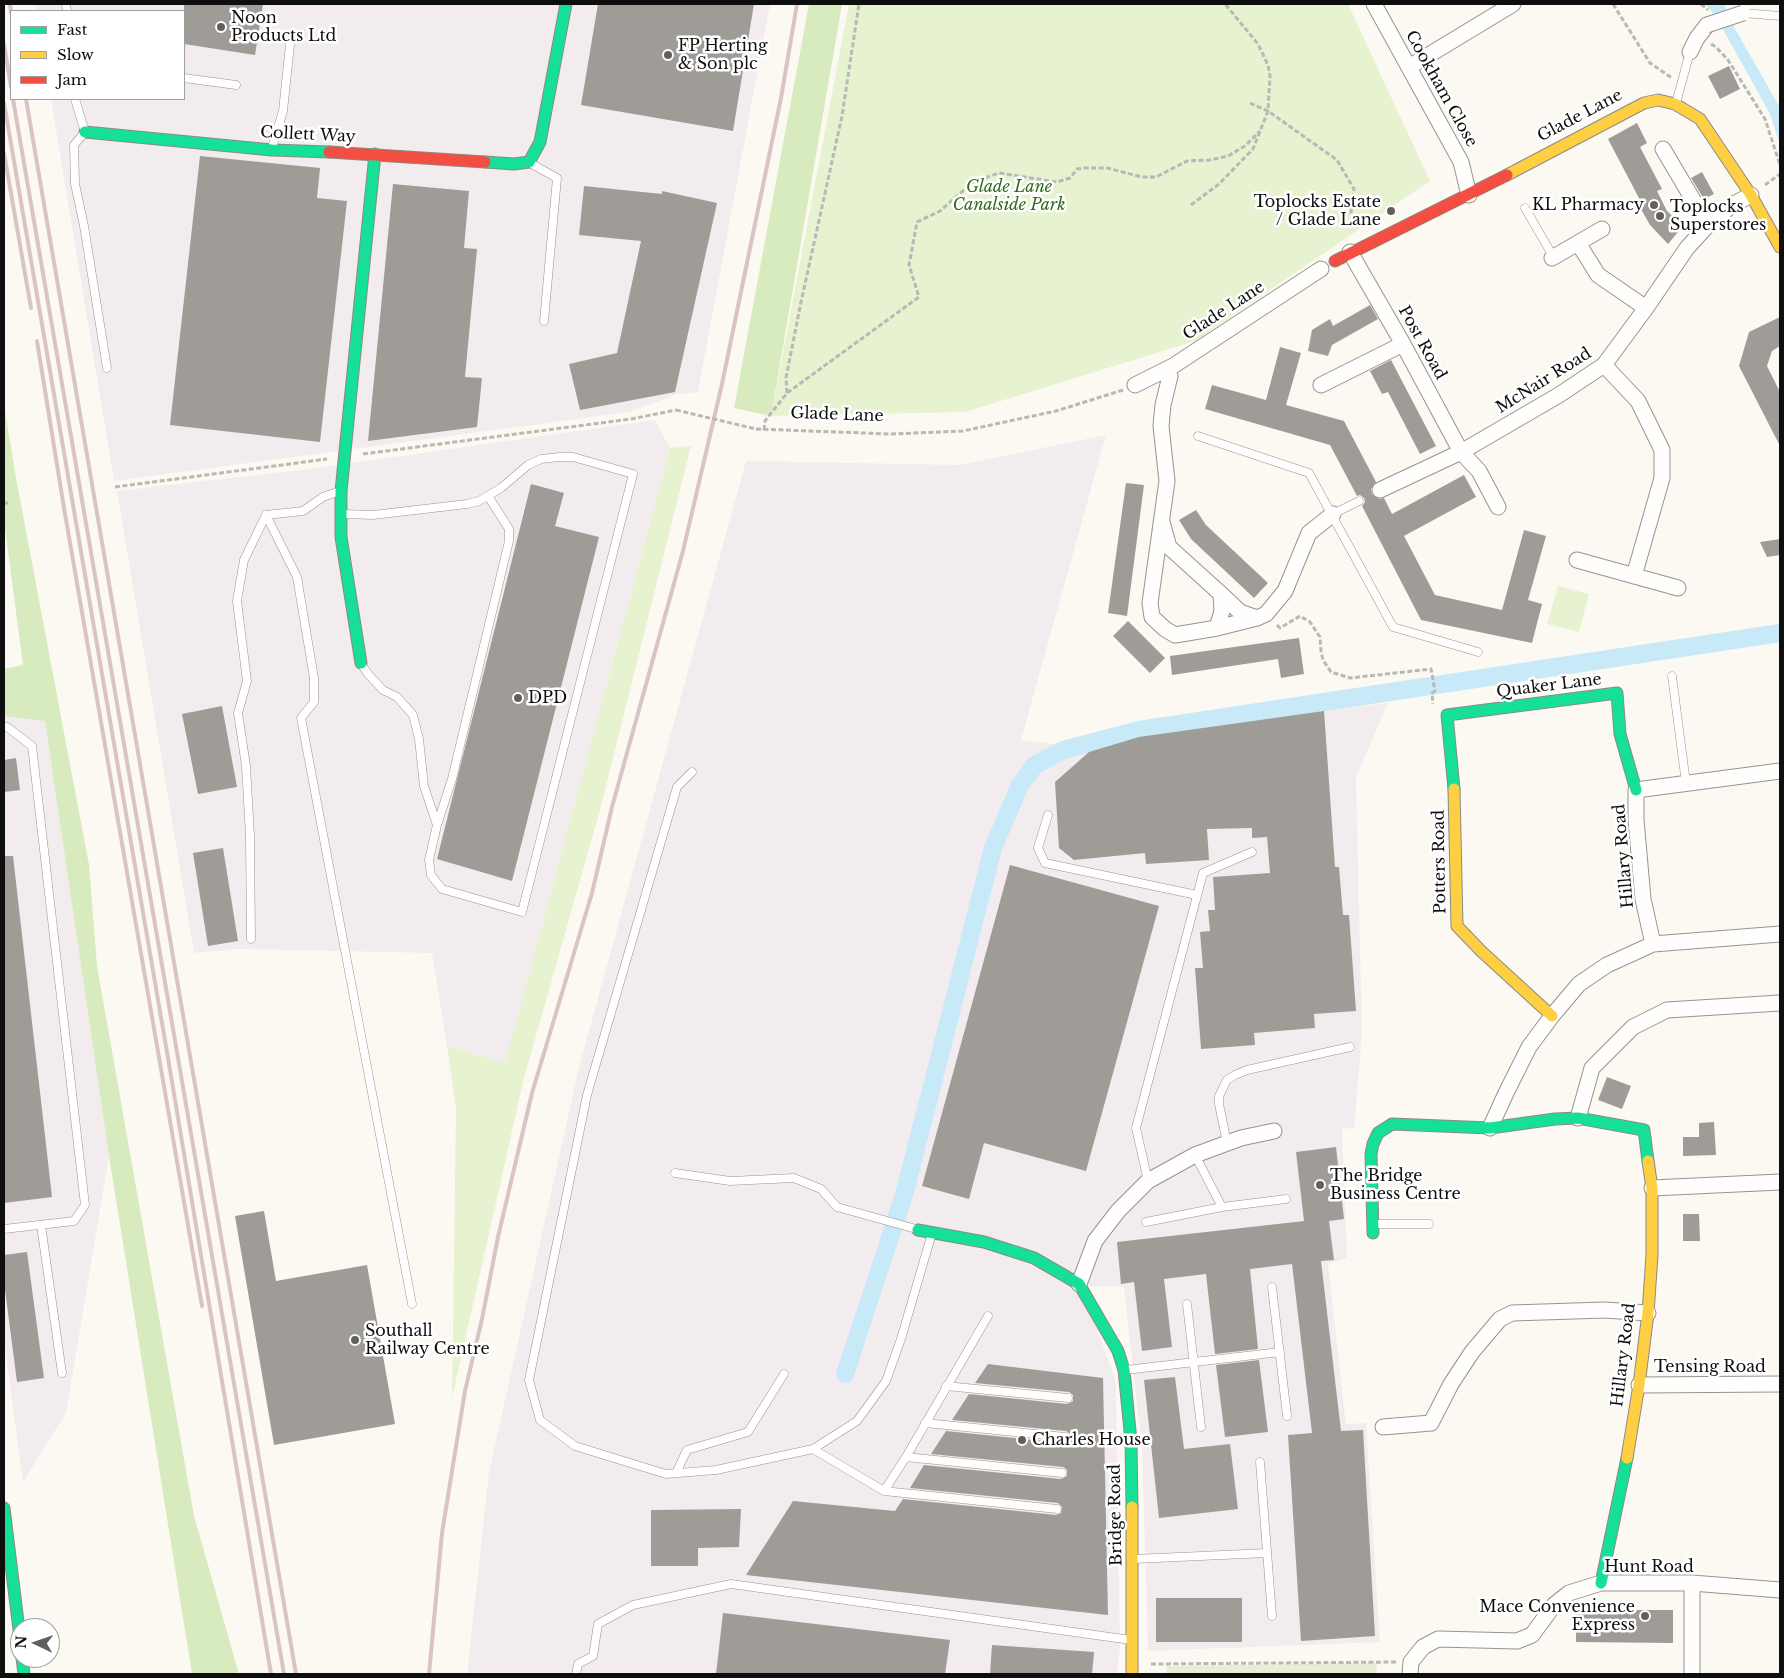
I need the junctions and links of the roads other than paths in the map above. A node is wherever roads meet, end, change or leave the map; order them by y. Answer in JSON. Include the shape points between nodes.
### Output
{"nodes":[{"id":1,"x":566,"y":4,"type":"edge"},
{"id":2,"x":1374,"y":4,"type":"edge"},
{"id":3,"x":1513,"y":4,"type":"edge"},
{"id":4,"x":1743,"y":13,"type":"joint"},
{"id":5,"x":1780,"y":16,"type":"edge"},
{"id":6,"x":291,"y":35,"type":"dead end"},
{"id":7,"x":1690,"y":52,"type":"joint"},
{"id":8,"x":1409,"y":67,"type":"junction"},
{"id":9,"x":185,"y":78,"type":"edge"},
{"id":10,"x":236,"y":85,"type":"dead end"},
{"id":11,"x":74,"y":100,"type":"edge"},
{"id":12,"x":1675,"y":104,"type":"junction"},
{"id":13,"x":86,"y":132,"type":"junction"},
{"id":14,"x":1663,"y":149,"type":"dead end"},
{"id":15,"x":272,"y":150,"type":"junction"},
{"id":16,"x":375,"y":154,"type":"junction"},
{"id":17,"x":529,"y":162,"type":"junction"},
{"id":18,"x":1469,"y":195,"type":"junction"},
{"id":19,"x":1752,"y":195,"type":"junction"},
{"id":20,"x":1525,"y":208,"type":"dead end"},
{"id":21,"x":1708,"y":225,"type":"junction"},
{"id":22,"x":1602,"y":230,"type":"dead end"},
{"id":23,"x":1578,"y":243,"type":"junction"},
{"id":24,"x":1780,"y":247,"type":"edge"},
{"id":25,"x":1350,"y":252,"type":"junction"},
{"id":26,"x":1553,"y":258,"type":"joint"},
{"id":27,"x":1335,"y":261,"type":"joint"},
{"id":28,"x":1321,"y":269,"type":"joint"},
{"id":29,"x":1646,"y":308,"type":"junction"},
{"id":30,"x":544,"y":321,"type":"dead end"},
{"id":31,"x":1403,"y":344,"type":"junction"},
{"id":32,"x":1604,"y":365,"type":"junction"},
{"id":33,"x":106,"y":368,"type":"dead end"},
{"id":34,"x":1167,"y":370,"type":"junction"},
{"id":35,"x":1135,"y":385,"type":"road end"},
{"id":36,"x":1321,"y":385,"type":"dead end"},
{"id":37,"x":1198,"y":436,"type":"dead end"},
{"id":38,"x":1461,"y":452,"type":"junction"},
{"id":39,"x":1380,"y":490,"type":"dead end"},
{"id":40,"x":341,"y":491,"type":"junction"},
{"id":41,"x":488,"y":496,"type":"junction"},
{"id":42,"x":1359,"y":501,"type":"dead end"},
{"id":43,"x":1498,"y":507,"type":"dead end"},
{"id":44,"x":341,"y":514,"type":"junction"},
{"id":45,"x":1333,"y":514,"type":"junction"},
{"id":46,"x":266,"y":515,"type":"junction"},
{"id":47,"x":1162,"y":522,"type":"junction"},
{"id":48,"x":1578,"y":560,"type":"dead end"},
{"id":49,"x":1634,"y":576,"type":"junction"},
{"id":50,"x":1678,"y":588,"type":"dead end"},
{"id":51,"x":1221,"y":594,"type":"junction"},
{"id":52,"x":1257,"y":618,"type":"junction"},
{"id":53,"x":1216,"y":628,"type":"junction"},
{"id":54,"x":1478,"y":652,"type":"dead end"},
{"id":55,"x":361,"y":663,"type":"joint"},
{"id":56,"x":1672,"y":676,"type":"dead end"},
{"id":57,"x":1447,"y":715,"type":"joint"},
{"id":58,"x":4,"y":727,"type":"edge"},
{"id":59,"x":1780,"y":771,"type":"edge"},
{"id":60,"x":692,"y":772,"type":"dead end"},
{"id":61,"x":1686,"y":783,"type":"junction"},
{"id":62,"x":1636,"y":790,"type":"junction"},
{"id":63,"x":1048,"y":815,"type":"dead end"},
{"id":64,"x":437,"y":824,"type":"junction"},
{"id":65,"x":1252,"y":852,"type":"dead end"},
{"id":66,"x":1197,"y":895,"type":"junction"},
{"id":67,"x":1780,"y":934,"type":"edge"},
{"id":68,"x":251,"y":939,"type":"dead end"},
{"id":69,"x":1653,"y":944,"type":"junction"},
{"id":70,"x":1780,"y":1003,"type":"edge"},
{"id":71,"x":1552,"y":1016,"type":"junction"},
{"id":72,"x":1350,"y":1047,"type":"dead end"},
{"id":73,"x":1578,"y":1118,"type":"junction"},
{"id":74,"x":1490,"y":1128,"type":"junction"},
{"id":75,"x":1274,"y":1131,"type":"dead end"},
{"id":76,"x":1227,"y":1143,"type":"junction"},
{"id":77,"x":1195,"y":1155,"type":"junction"},
{"id":78,"x":675,"y":1173,"type":"dead end"},
{"id":79,"x":1148,"y":1181,"type":"junction"},
{"id":80,"x":1780,"y":1182,"type":"edge"},
{"id":81,"x":1652,"y":1188,"type":"junction"},
{"id":82,"x":1286,"y":1199,"type":"dead end"},
{"id":83,"x":1222,"y":1207,"type":"junction"},
{"id":84,"x":1146,"y":1222,"type":"dead end"},
{"id":85,"x":1429,"y":1224,"type":"dead end"},
{"id":86,"x":41,"y":1225,"type":"junction"},
{"id":87,"x":1373,"y":1229,"type":"joint"},
{"id":88,"x":4,"y":1230,"type":"edge"},
{"id":89,"x":918,"y":1230,"type":"joint"},
{"id":90,"x":932,"y":1233,"type":"junction"},
{"id":91,"x":1079,"y":1284,"type":"junction"},
{"id":92,"x":1272,"y":1287,"type":"dead end"},
{"id":93,"x":412,"y":1304,"type":"dead end"},
{"id":94,"x":1187,"y":1304,"type":"dead end"},
{"id":95,"x":1648,"y":1313,"type":"junction"},
{"id":96,"x":988,"y":1316,"type":"dead end"},
{"id":97,"x":1280,"y":1352,"type":"junction"},
{"id":98,"x":1193,"y":1362,"type":"junction"},
{"id":99,"x":1124,"y":1370,"type":"junction"},
{"id":100,"x":62,"y":1373,"type":"dead end"},
{"id":101,"x":784,"y":1374,"type":"dead end"},
{"id":102,"x":1780,"y":1384,"type":"edge"},
{"id":103,"x":1639,"y":1385,"type":"junction"},
{"id":104,"x":946,"y":1386,"type":"junction"},
{"id":105,"x":1068,"y":1398,"type":"dead end"},
{"id":106,"x":1287,"y":1416,"type":"dead end"},
{"id":107,"x":925,"y":1423,"type":"junction"},
{"id":108,"x":1200,"y":1427,"type":"dead end"},
{"id":109,"x":1383,"y":1427,"type":"dead end"},
{"id":110,"x":1064,"y":1437,"type":"dead end"},
{"id":111,"x":813,"y":1450,"type":"junction"},
{"id":112,"x":906,"y":1457,"type":"junction"},
{"id":113,"x":1260,"y":1462,"type":"dead end"},
{"id":114,"x":676,"y":1473,"type":"junction"},
{"id":115,"x":1062,"y":1473,"type":"dead end"},
{"id":116,"x":884,"y":1491,"type":"junction"},
{"id":117,"x":4,"y":1508,"type":"edge"},
{"id":118,"x":1057,"y":1509,"type":"dead end"},
{"id":119,"x":1267,"y":1553,"type":"junction"},
{"id":120,"x":1132,"y":1559,"type":"junction"},
{"id":121,"x":1601,"y":1583,"type":"junction"},
{"id":122,"x":1692,"y":1583,"type":"junction"},
{"id":123,"x":1780,"y":1590,"type":"edge"},
{"id":124,"x":1272,"y":1616,"type":"dead end"},
{"id":125,"x":18,"y":1618,"type":"edge"},
{"id":126,"x":1133,"y":1640,"type":"junction"},
{"id":127,"x":1410,"y":1668,"type":"edge"},
{"id":128,"x":1133,"y":1669,"type":"edge"},
{"id":129,"x":576,"y":1674,"type":"edge"},
{"id":130,"x":1692,"y":1674,"type":"edge"}],
"edges":[{"from":1,"to":17,"type":"street","via":[[540,142]]},
{"from":2,"to":8,"type":"street","name":"Cookham Close"},
{"from":3,"to":8,"type":"street"},
{"from":4,"to":5,"type":"lane"},
{"from":4,"to":7,"type":"street","bridge":true,"via":[[1707,25]]},
{"from":6,"to":15,"type":"lane","via":[[283,111]]},
{"from":7,"to":12,"type":"lane"},
{"from":8,"to":18,"type":"street","name":"Cookham Close","via":[[1461,162]]},
{"from":9,"to":10,"type":"lane"},
{"from":11,"to":13,"type":"lane"},
{"from":12,"to":18,"type":"street","name":"Glade Lane","via":[[1658,100],[1644,103]]},
{"from":12,"to":19,"type":"street","name":"Glade Lane","via":[[1700,119]]},
{"from":13,"to":15,"type":"street","name":"Collett Way"},
{"from":13,"to":33,"type":"lane","via":[[74,145],[75,184]]},
{"from":14,"to":21,"type":"street"},
{"from":15,"to":16,"type":"street","name":"Collett Way"},
{"from":16,"to":17,"type":"street","name":"Collett Way","via":[[514,164]]},
{"from":16,"to":40,"type":"street"},
{"from":17,"to":30,"type":"lane","via":[[557,178]]},
{"from":18,"to":25,"type":"street","name":"Glade Lane"},
{"from":19,"to":21,"type":"street","name":"McNair Road","via":[[1732,205]]},
{"from":19,"to":24,"type":"street","name":"Glade Lane"},
{"from":20,"to":26,"type":"lane"},
{"from":21,"to":29,"type":"street","name":"McNair Road","via":[[1687,248]]},
{"from":22,"to":23,"type":"street"},
{"from":23,"to":26,"type":"street"},
{"from":23,"to":29,"type":"street","via":[[1598,275]]},
{"from":25,"to":27,"type":"street","name":"Glade Lane"},
{"from":25,"to":31,"type":"street","name":"Post Road"},
{"from":27,"to":28,"type":"lane","name":"Glade Lane"},
{"from":28,"to":34,"type":"street","name":"Glade Lane"},
{"from":29,"to":32,"type":"street","name":"McNair Road"},
{"from":31,"to":36,"type":"street"},
{"from":31,"to":38,"type":"street","name":"Post Road"},
{"from":32,"to":38,"type":"street","name":"McNair Road"},
{"from":32,"to":49,"type":"street","via":[[1638,401],[1662,450],[1662,478]]},
{"from":34,"to":35,"type":"street","name":"Glade Lane"},
{"from":34,"to":47,"type":"street","via":[[1170,376],[1161,426],[1167,481]]},
{"from":37,"to":45,"type":"lane","via":[[1309,472]]},
{"from":38,"to":39,"type":"street","name":"McNair Road"},
{"from":38,"to":43,"type":"street","name":"Post Road","via":[[1479,471]]},
{"from":40,"to":44,"type":"street"},
{"from":40,"to":46,"type":"lane","via":[[323,497],[303,511]]},
{"from":41,"to":44,"type":"lane","via":[[458,505],[373,515]]},
{"from":41,"to":64,"type":"lane","via":[[508,529],[509,541],[452,779]]},
{"from":41,"to":64,"type":"lane","via":[[528,465],[560,456],[633,474],[522,912],[442,889],[431,875],[429,860]]},
{"from":42,"to":45,"type":"lane"},
{"from":44,"to":55,"type":"street","via":[[341,537]]},
{"from":45,"to":52,"type":"street","via":[[1309,533],[1285,591],[1266,614]]},
{"from":45,"to":54,"type":"lane","via":[[1394,627]]},
{"from":46,"to":68,"type":"lane","via":[[244,560],[237,601],[247,681],[238,712],[246,766]]},
{"from":46,"to":93,"type":"lane","via":[[298,577],[314,678],[314,702],[301,718]]},
{"from":47,"to":51,"type":"street","via":[[1169,547]]},
{"from":47,"to":53,"type":"street","via":[[1150,603],[1152,617],[1175,635]]},
{"from":48,"to":49,"type":"street"},
{"from":49,"to":50,"type":"street"},
{"from":51,"to":52,"type":"street","via":[[1240,612]]},
{"from":51,"to":53,"type":"street","via":[[1222,611]]},
{"from":52,"to":53,"type":"street"},
{"from":55,"to":64,"type":"lane","via":[[368,674],[384,690],[397,697],[412,715],[419,739],[424,786]]},
{"from":56,"to":61,"type":"lane"},
{"from":57,"to":62,"type":"street","name":"Quaker Lane","via":[[1616,693],[1620,734]]},
{"from":57,"to":71,"type":"street","name":"Potters Road","via":[[1454,781],[1457,926]]},
{"from":58,"to":86,"type":"lane","via":[[32,746],[85,1205],[74,1221]]},
{"from":59,"to":61,"type":"street","name":"Hillary Road"},
{"from":60,"to":114,"type":"lane","via":[[677,787],[587,1095],[529,1380],[540,1420],[575,1446],[666,1474]]},
{"from":61,"to":62,"type":"street","name":"Hillary Road"},
{"from":62,"to":69,"type":"street","name":"Hillary Road","via":[[1643,899]]},
{"from":63,"to":66,"type":"lane","via":[[1038,848],[1046,862]]},
{"from":65,"to":66,"type":"lane","via":[[1203,873]]},
{"from":66,"to":79,"type":"lane","via":[[1136,1128]]},
{"from":67,"to":69,"type":"street"},
{"from":69,"to":71,"type":"street","via":[[1607,965],[1579,984]]},
{"from":70,"to":73,"type":"street","via":[[1667,1010],[1633,1027],[1592,1068]]},
{"from":71,"to":74,"type":"street","via":[[1529,1047]]},
{"from":72,"to":76,"type":"lane","via":[[1247,1070],[1227,1080],[1219,1096],[1219,1104]]},
{"from":73,"to":74,"type":"street"},
{"from":73,"to":81,"type":"street","name":"Hillary Road","via":[[1644,1130]]},
{"from":74,"to":87,"type":"street","via":[[1392,1124],[1378,1133],[1371,1154]]},
{"from":75,"to":76,"type":"street"},
{"from":76,"to":77,"type":"street"},
{"from":77,"to":79,"type":"street"},
{"from":77,"to":83,"type":"lane"},
{"from":78,"to":89,"type":"lane","via":[[730,1180],[794,1178],[822,1189],[836,1207]]},
{"from":79,"to":91,"type":"street","via":[[1118,1211],[1095,1242]]},
{"from":80,"to":81,"type":"street"},
{"from":81,"to":95,"type":"street","name":"Hillary Road"},
{"from":82,"to":83,"type":"lane"},
{"from":83,"to":84,"type":"lane"},
{"from":85,"to":87,"type":"lane"},
{"from":86,"to":88,"type":"lane"},
{"from":86,"to":100,"type":"lane"},
{"from":89,"to":90,"type":"street","name":"Bridge Road"},
{"from":90,"to":91,"type":"street","name":"Bridge Road","via":[[984,1242],[1034,1258]]},
{"from":90,"to":111,"type":"lane","via":[[886,1381],[857,1420]]},
{"from":91,"to":99,"type":"street","name":"Bridge Road","via":[[1118,1351]]},
{"from":92,"to":97,"type":"lane"},
{"from":94,"to":98,"type":"lane"},
{"from":95,"to":103,"type":"street","name":"Hillary Road"},
{"from":95,"to":109,"type":"street","via":[[1605,1310],[1512,1313],[1500,1319],[1472,1352],[1431,1422]]},
{"from":96,"to":104,"type":"lane"},
{"from":97,"to":98,"type":"lane"},
{"from":97,"to":106,"type":"lane"},
{"from":98,"to":99,"type":"lane"},
{"from":98,"to":108,"type":"lane"},
{"from":99,"to":120,"type":"street","name":"Bridge Road","via":[[1131,1441]]},
{"from":101,"to":114,"type":"lane","via":[[748,1432],[687,1450]]},
{"from":102,"to":103,"type":"street","name":"Tensing Road"},
{"from":103,"to":121,"type":"street","name":"Hillary Road"},
{"from":104,"to":105,"type":"lane"},
{"from":104,"to":107,"type":"lane"},
{"from":107,"to":110,"type":"lane"},
{"from":107,"to":112,"type":"lane"},
{"from":111,"to":114,"type":"lane","via":[[716,1470]]},
{"from":111,"to":116,"type":"lane"},
{"from":112,"to":115,"type":"lane"},
{"from":112,"to":116,"type":"lane"},
{"from":113,"to":119,"type":"lane"},
{"from":116,"to":118,"type":"lane"},
{"from":117,"to":125,"type":"street"},
{"from":119,"to":120,"type":"lane"},
{"from":119,"to":124,"type":"lane"},
{"from":120,"to":126,"type":"street","name":"Bridge Road"},
{"from":121,"to":122,"type":"street","name":"Hunt Road"},
{"from":121,"to":127,"type":"street","name":"Hunt Road","via":[[1568,1593],[1554,1605],[1532,1635],[1516,1641],[1438,1639],[1423,1647]]},
{"from":122,"to":123,"type":"street","name":"Hunt Road"},
{"from":122,"to":130,"type":"street"},
{"from":126,"to":128,"type":"street","name":"Bridge Road"},
{"from":126,"to":129,"type":"lane","via":[[731,1584],[633,1605],[598,1624],[593,1656],[578,1664]]}]}
